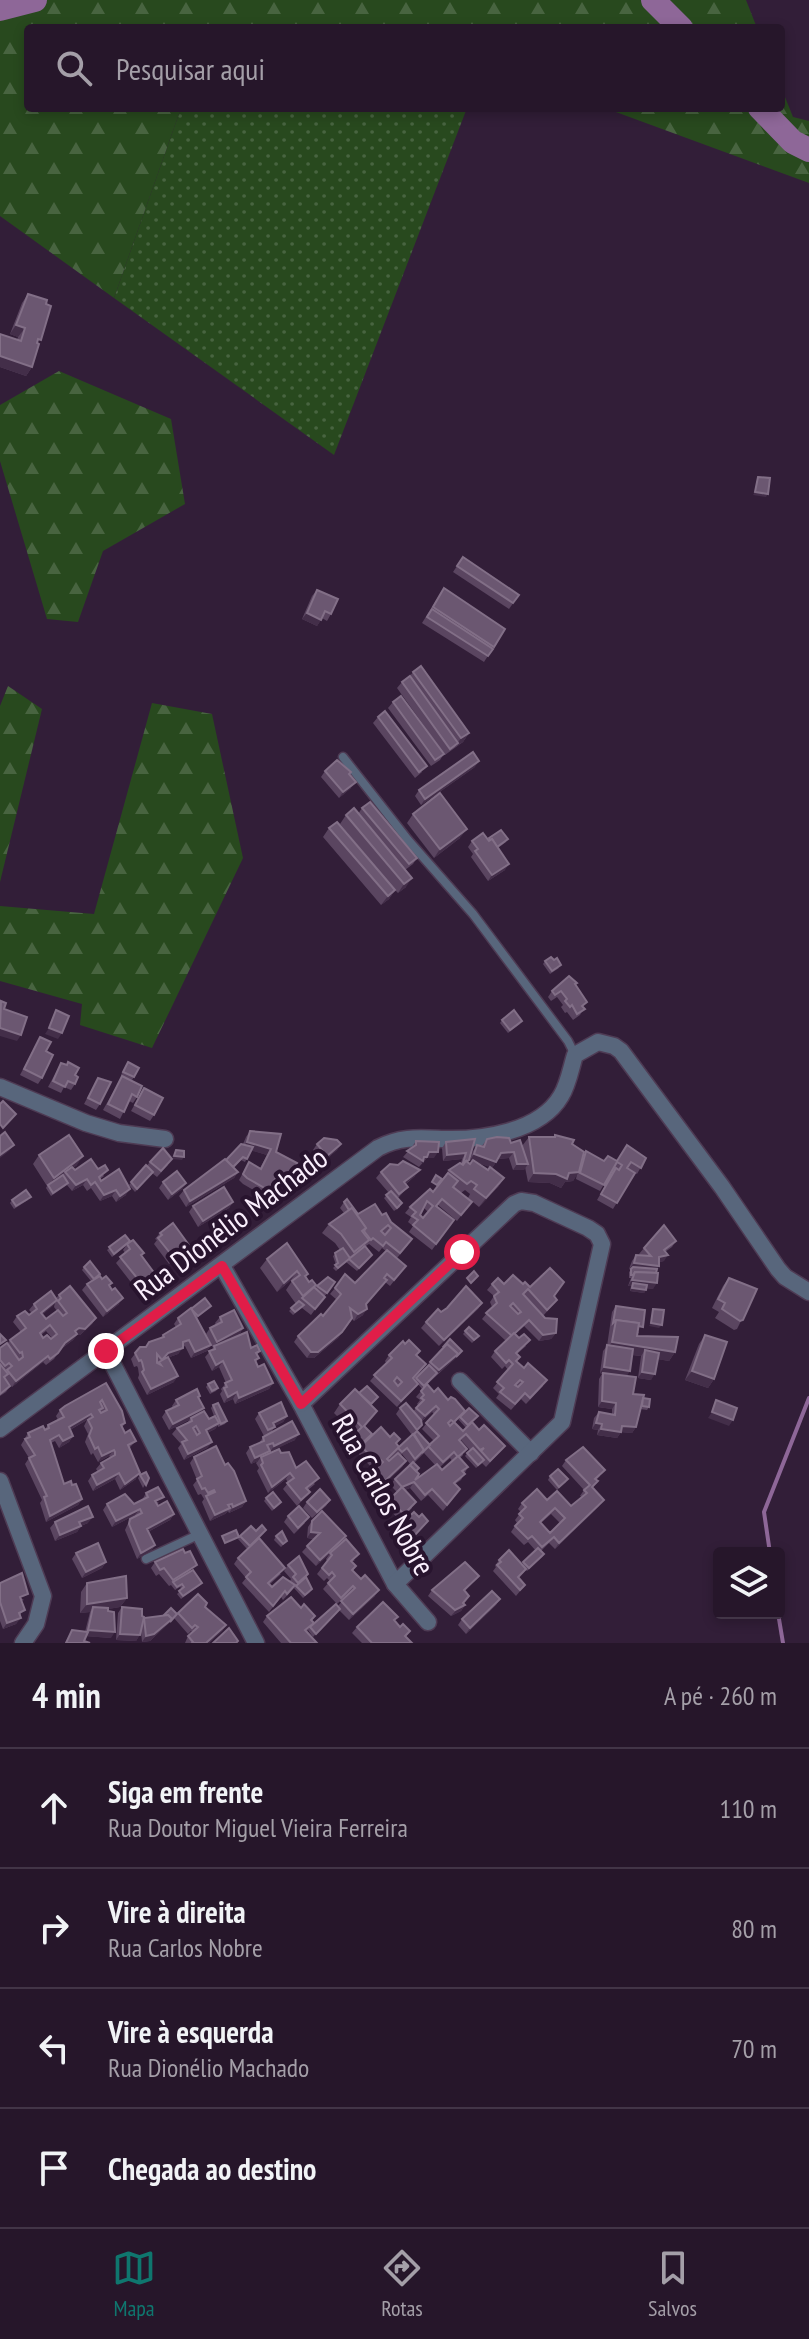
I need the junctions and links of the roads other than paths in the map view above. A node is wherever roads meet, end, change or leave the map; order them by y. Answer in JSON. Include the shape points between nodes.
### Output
{"nodes":[{"id":1,"x":343,"y":757,"type":"dead end"},
{"id":2,"x":575,"y":1055,"type":"junction"},
{"id":3,"x":0,"y":1087,"type":"edge"},
{"id":4,"x":165,"y":1139,"type":"dead end"},
{"id":5,"x":222,"y":1266,"type":"junction"},
{"id":6,"x":809,"y":1292,"type":"edge"},
{"id":7,"x":106,"y":1351,"type":"junction"},
{"id":8,"x":460,"y":1381,"type":"dead end"},
{"id":9,"x":301,"y":1404,"type":"junction"},
{"id":10,"x":0,"y":1429,"type":"edge"},
{"id":11,"x":531,"y":1453,"type":"junction"},
{"id":12,"x":0,"y":1481,"type":"edge"},
{"id":13,"x":200,"y":1534,"type":"junction"},
{"id":14,"x":146,"y":1559,"type":"edge"},
{"id":15,"x":395,"y":1584,"type":"junction"},
{"id":16,"x":428,"y":1622,"type":"dead end"},
{"id":17,"x":23,"y":1643,"type":"edge"},
{"id":18,"x":256,"y":1643,"type":"edge"}],
"edges":[{"from":1,"to":2,"type":"lane","via":[[473,914]]},
{"from":2,"to":5,"type":"street","name":"Rua Dionélio Machado","via":[[562,1096],[530,1123],[469,1138],[393,1140]]},
{"from":2,"to":6,"type":"street","via":[[598,1042],[621,1051],[778,1269]]},
{"from":3,"to":4,"type":"street","via":[[86,1123]]},
{"from":5,"to":7,"type":"street","name":"Rua Dionélio Machado"},
{"from":5,"to":9,"type":"street","name":"Rua Carlos Nobre"},
{"from":7,"to":10,"type":"street","name":"Rua Dionélio Machado"},
{"from":7,"to":13,"type":"street"},
{"from":8,"to":11,"type":"street"},
{"from":9,"to":11,"type":"street","via":[[514,1204],[534,1203],[597,1234],[602,1244],[562,1422]]},
{"from":9,"to":15,"type":"street","name":"Rua Carlos Nobre"},
{"from":11,"to":15,"type":"street"},
{"from":12,"to":17,"type":"street","via":[[43,1596],[36,1624]]},
{"from":13,"to":14,"type":"lane"},
{"from":13,"to":18,"type":"street"},
{"from":15,"to":16,"type":"street","name":"Rua Carlos Nobre"}]}
